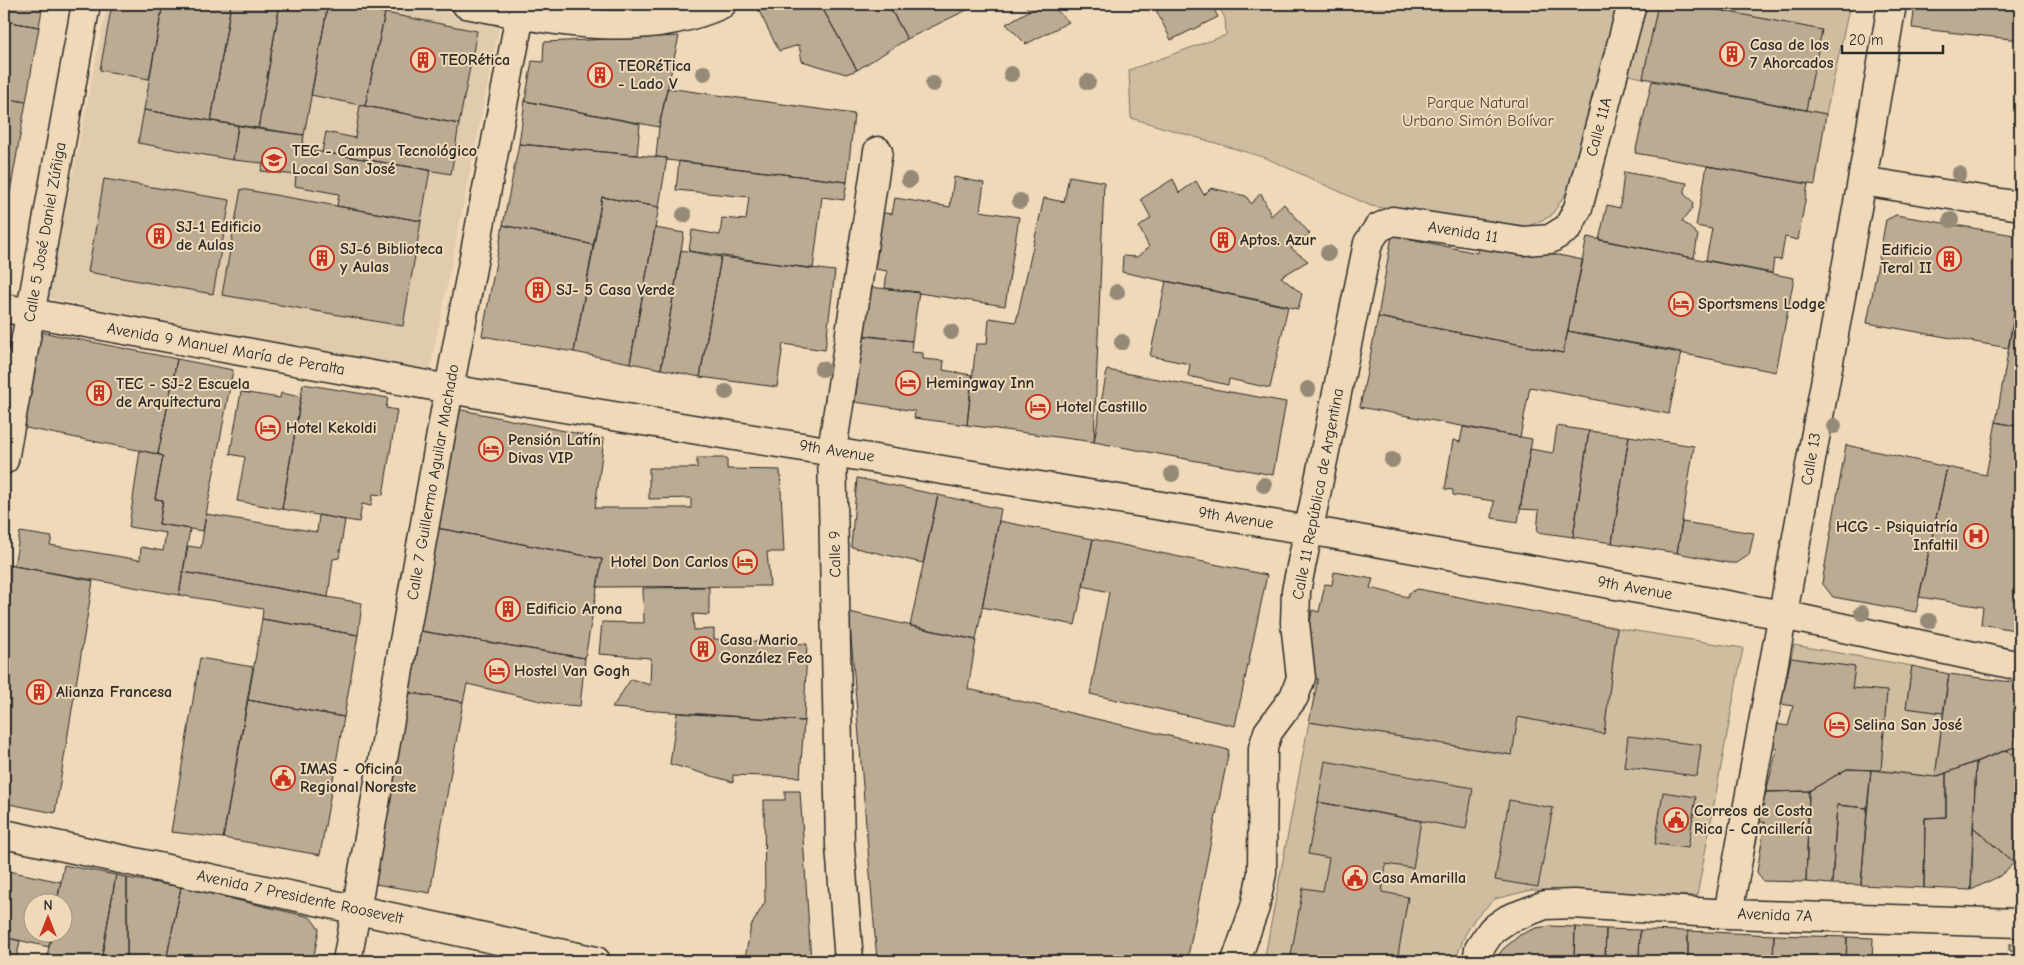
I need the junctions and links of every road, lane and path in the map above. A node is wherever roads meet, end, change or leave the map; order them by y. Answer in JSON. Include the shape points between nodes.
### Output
{"nodes":[{"id":1,"x":86,"y":4,"type":"edge"},
{"id":2,"x":466,"y":4,"type":"edge"},
{"id":3,"x":722,"y":4,"type":"edge"},
{"id":4,"x":1632,"y":4,"type":"edge"},
{"id":5,"x":1892,"y":4,"type":"edge"},
{"id":6,"x":521,"y":9,"type":"edge"},
{"id":7,"x":878,"y":151,"type":"dead end"},
{"id":8,"x":1862,"y":181,"type":"junction"},
{"id":9,"x":2020,"y":206,"type":"edge"},
{"id":10,"x":1378,"y":228,"type":"joint"},
{"id":11,"x":1550,"y":239,"type":"joint"},
{"id":12,"x":4,"y":308,"type":"edge"},
{"id":13,"x":30,"y":313,"type":"junction"},
{"id":14,"x":449,"y":389,"type":"junction"},
{"id":15,"x":832,"y":450,"type":"junction"},
{"id":16,"x":4,"y":460,"type":"edge"},
{"id":17,"x":1308,"y":530,"type":"junction"},
{"id":18,"x":1783,"y":615,"type":"junction"},
{"id":19,"x":2020,"y":666,"type":"edge"},
{"id":20,"x":4,"y":834,"type":"edge"},
{"id":21,"x":2020,"y":901,"type":"edge"},
{"id":22,"x":356,"y":908,"type":"junction"},
{"id":23,"x":1728,"y":914,"type":"junction"},
{"id":24,"x":2011,"y":923,"type":"edge"},
{"id":25,"x":347,"y":961,"type":"edge"},
{"id":26,"x":596,"y":961,"type":"edge"},
{"id":27,"x":849,"y":961,"type":"edge"},
{"id":28,"x":1236,"y":961,"type":"edge"},
{"id":29,"x":1477,"y":961,"type":"edge"}],
"edges":[{"from":1,"to":13,"type":"street","name":"Calle 5 José Daniel Zúñiga"},
{"from":2,"to":6,"type":"street"},
{"from":3,"to":6,"type":"street","via":[[698,15],[655,22],[587,25]]},
{"from":4,"to":11,"type":"street","name":"Calle 11A","via":[[1578,208],[1568,228]]},
{"from":5,"to":8,"type":"street","name":"Calle 13"},
{"from":6,"to":14,"type":"street","name":"Calle 7 Guillermo Aguilar Machado"},
{"from":7,"to":15,"type":"street","name":"Calle 9"},
{"from":8,"to":9,"type":"street"},
{"from":8,"to":18,"type":"street","name":"Calle 13"},
{"from":10,"to":11,"type":"street","name":"Avenida 11","via":[[1393,221],[1524,241]]},
{"from":10,"to":17,"type":"street","name":"Calle 11 República de Argentina","via":[[1368,242]]},
{"from":12,"to":13,"type":"street","name":"Avenida 9 Manuel María de Peralta"},
{"from":13,"to":14,"type":"street","name":"Avenida 9 Manuel María de Peralta"},
{"from":13,"to":16,"type":"street","name":"Calle 5 José Daniel Zúñiga"},
{"from":14,"to":15,"type":"street","name":"9th Avenue"},
{"from":14,"to":22,"type":"street","name":"Calle 7 Guillermo Aguilar Machado"},
{"from":15,"to":17,"type":"street","name":"9th Avenue"},
{"from":15,"to":27,"type":"street","name":"Calle 9","via":[[840,846]]},
{"from":17,"to":18,"type":"street","name":"9th Avenue"},
{"from":17,"to":28,"type":"street","name":"Calle 11 República de Argentina","via":[[1296,591],[1295,622],[1301,678],[1294,697],[1268,732],[1263,748],[1262,872],[1255,907]]},
{"from":18,"to":19,"type":"street","name":"9th Avenue"},
{"from":18,"to":23,"type":"street","name":"Calle 13","via":[[1749,786]]},
{"from":20,"to":22,"type":"street","name":"Avenida 7 Presidente Roosevelt"},
{"from":21,"to":24,"type":"street"},
{"from":22,"to":25,"type":"street","name":"Calle 7 Guillermo Aguilar Machado"},
{"from":22,"to":26,"type":"street","name":"Avenida 7 Presidente Roosevelt"},
{"from":23,"to":24,"type":"street","name":"Avenida 7A"},
{"from":23,"to":29,"type":"street","name":"Avenida 7A","via":[[1545,905],[1492,930],[1479,949]]}]}
